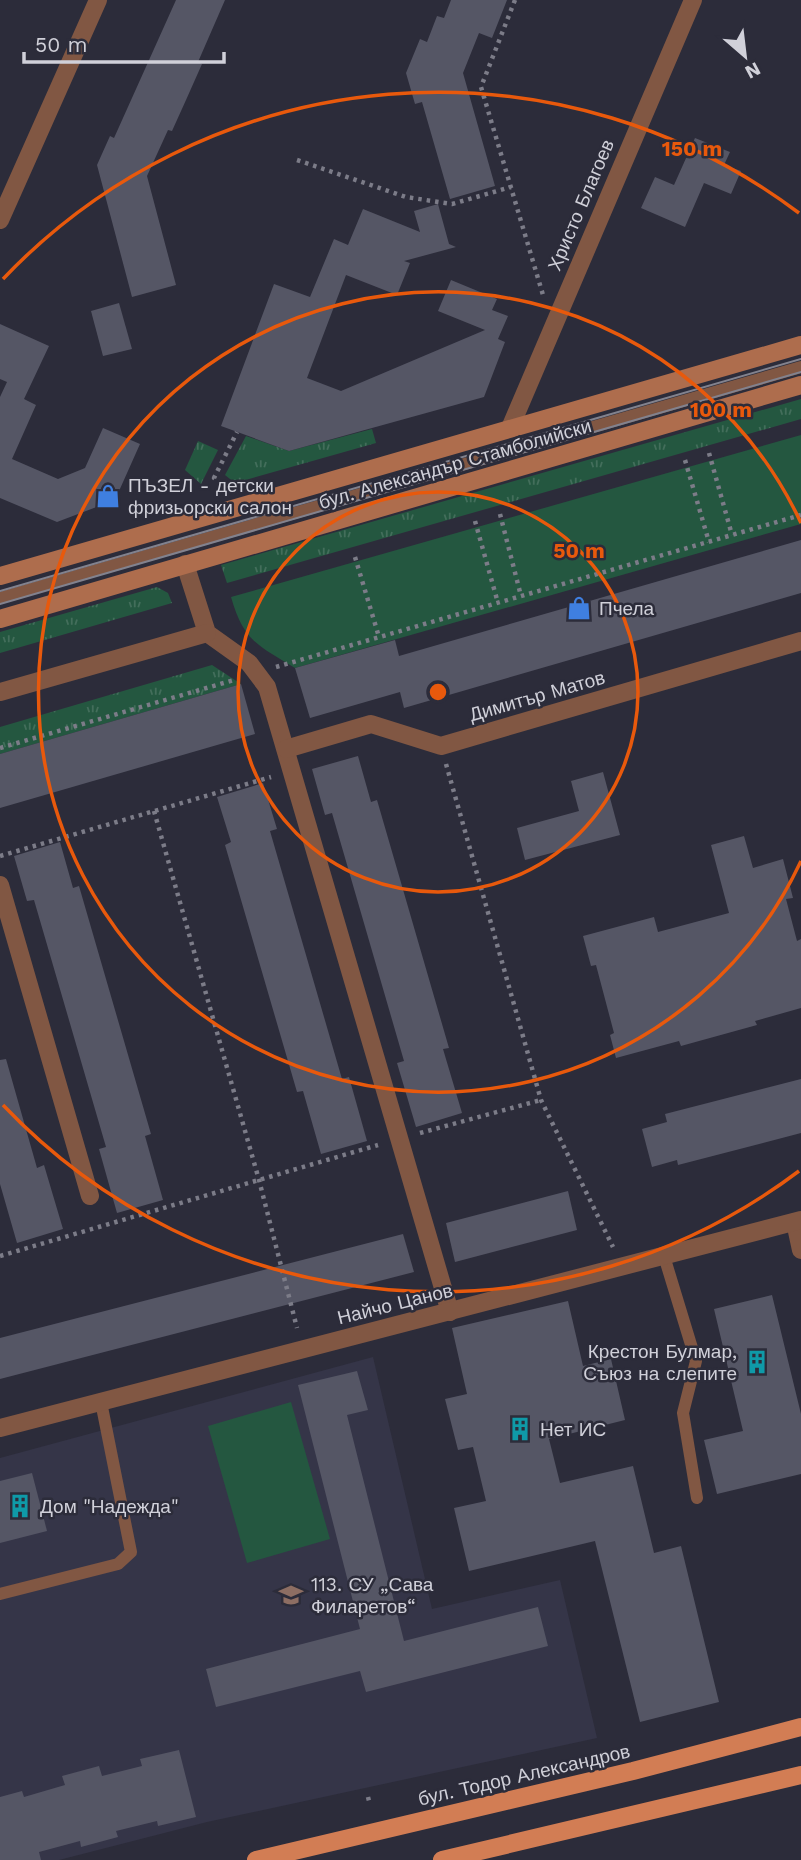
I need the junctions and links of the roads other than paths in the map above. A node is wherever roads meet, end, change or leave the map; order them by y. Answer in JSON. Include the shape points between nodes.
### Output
{"nodes":[{"id":1,"x":98,"y":0,"type":"edge"},
{"id":2,"x":693,"y":0,"type":"edge"},
{"id":3,"x":0,"y":220,"type":"edge"},
{"id":4,"x":801,"y":345,"type":"edge"},
{"id":5,"x":801,"y":367,"type":"edge"},
{"id":6,"x":801,"y":385,"type":"edge"},
{"id":7,"x":510,"y":428,"type":"junction"},
{"id":8,"x":185,"y":565,"type":"junction"},
{"id":9,"x":0,"y":576,"type":"edge"},
{"id":10,"x":0,"y":598,"type":"edge"},
{"id":11,"x":0,"y":619,"type":"edge"},
{"id":12,"x":207,"y":633,"type":"junction"},
{"id":13,"x":801,"y":641,"type":"edge"},
{"id":14,"x":0,"y":692,"type":"edge"},
{"id":15,"x":286,"y":749,"type":"junction"},
{"id":16,"x":0,"y":885,"type":"edge"},
{"id":17,"x":90,"y":1196,"type":"dead end"},
{"id":18,"x":798,"y":1221,"type":"edge"},
{"id":19,"x":801,"y":1250,"type":"edge"},
{"id":20,"x":664,"y":1256,"type":"junction"},
{"id":21,"x":450,"y":1312,"type":"junction"},
{"id":22,"x":101,"y":1402,"type":"junction"},
{"id":23,"x":0,"y":1428,"type":"edge"},
{"id":24,"x":697,"y":1497,"type":"dead end"},
{"id":25,"x":0,"y":1594,"type":"edge"},
{"id":26,"x":801,"y":1727,"type":"edge"},
{"id":27,"x":801,"y":1775,"type":"edge"},
{"id":28,"x":256,"y":1860,"type":"edge"},
{"id":29,"x":442,"y":1860,"type":"edge"}],
"edges":[{"from":1,"to":3,"type":"street"},
{"from":2,"to":7,"type":"street","name":"Христо Благоев"},
{"from":4,"to":7,"type":"street","name":"бул. Александър Стамболийски"},
{"from":5,"to":10,"type":"lane"},
{"from":6,"to":8,"type":"street","name":"бул. Александър Стамболийски"},
{"from":7,"to":9,"type":"street","name":"бул. Александър Стамболийски"},
{"from":8,"to":11,"type":"street","name":"бул. Александър Стамболийски"},
{"from":8,"to":12,"type":"street"},
{"from":12,"to":14,"type":"street"},
{"from":12,"to":15,"type":"street","via":[[259,673]]},
{"from":13,"to":15,"type":"street","name":"Димитър Матов","via":[[441,746],[371,724]]},
{"from":15,"to":21,"type":"street"},
{"from":16,"to":17,"type":"street"},
{"from":18,"to":19,"type":"street"},
{"from":18,"to":20,"type":"street","name":"Найчо Цанов"},
{"from":20,"to":21,"type":"street","name":"Найчо Цанов"},
{"from":20,"to":24,"type":"lane","via":[[696,1362],[682,1413]]},
{"from":21,"to":22,"type":"street","name":"Найчо Цанов"},
{"from":22,"to":23,"type":"street","name":"Найчо Цанов"},
{"from":22,"to":25,"type":"lane","via":[[131,1552],[118,1564]]},
{"from":26,"to":28,"type":"main road","name":"бул. Тодор Александров"},
{"from":27,"to":29,"type":"main road"}]}
